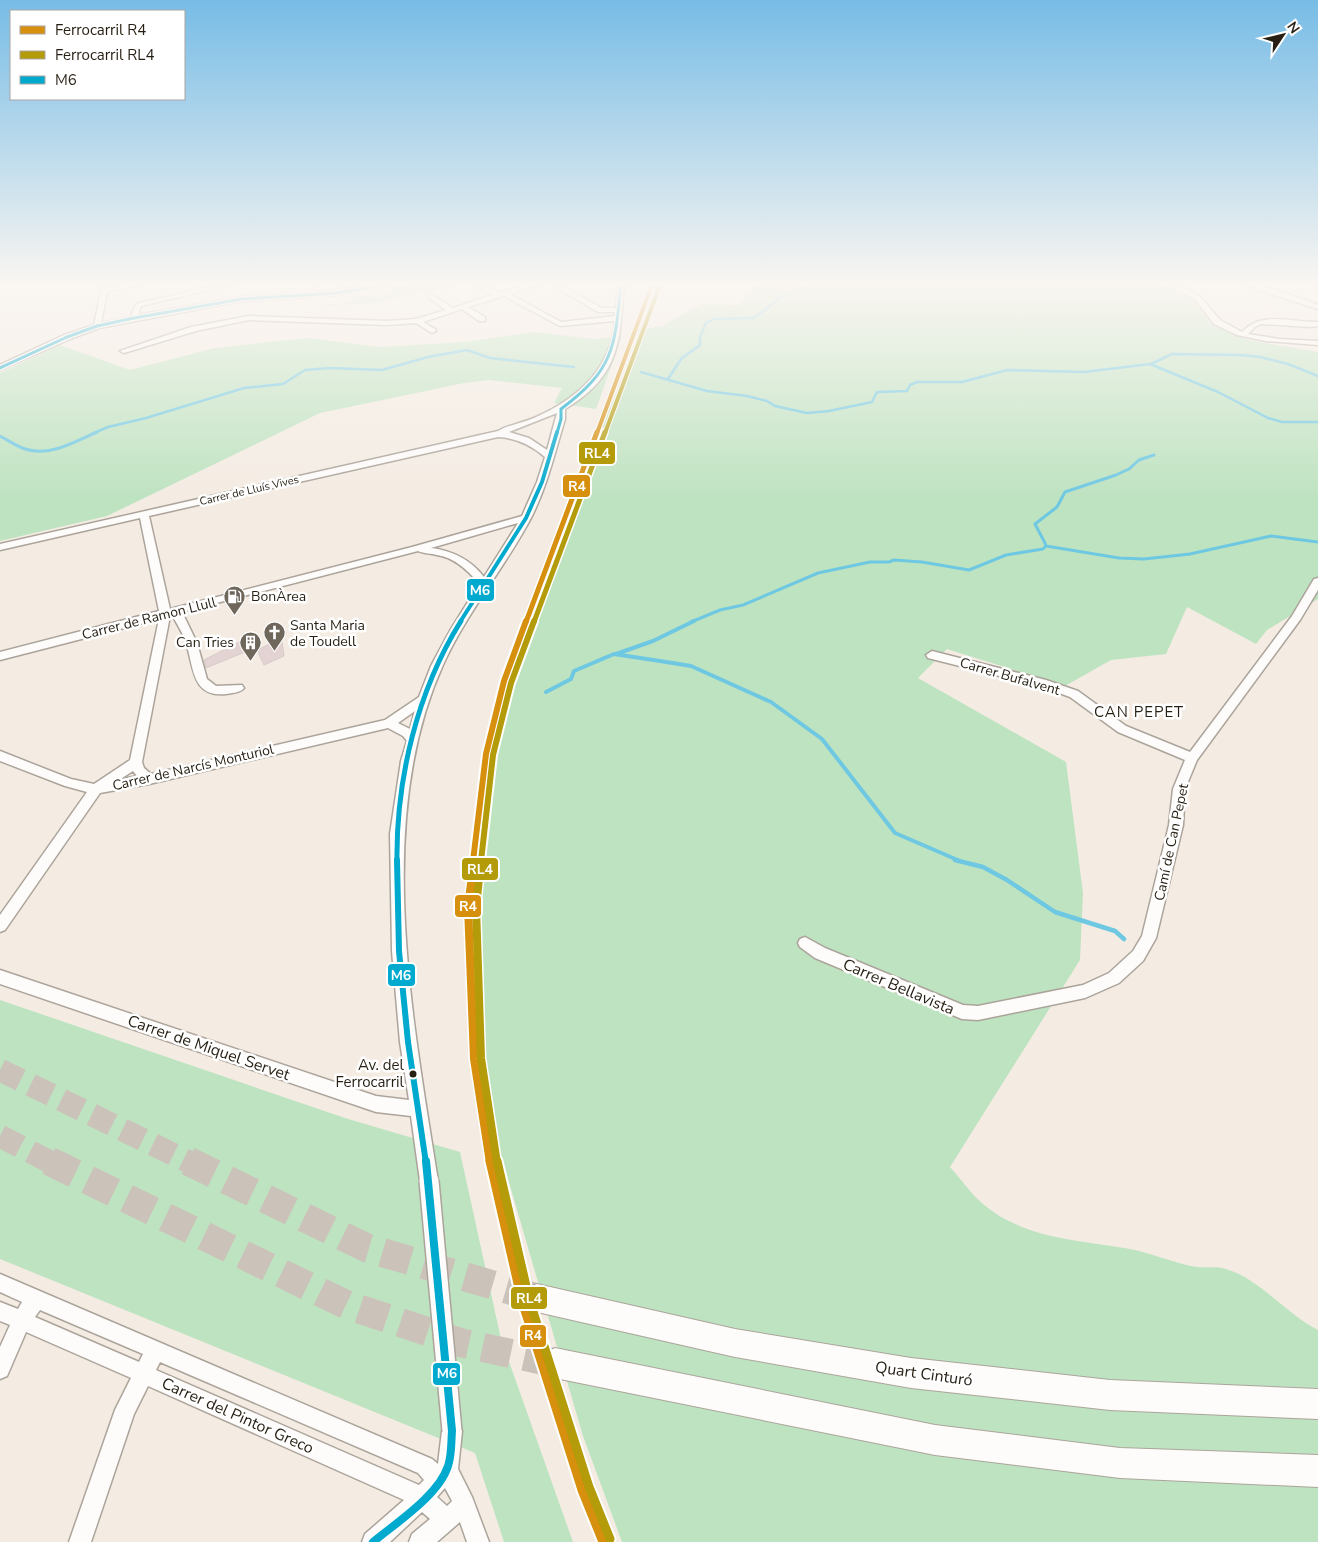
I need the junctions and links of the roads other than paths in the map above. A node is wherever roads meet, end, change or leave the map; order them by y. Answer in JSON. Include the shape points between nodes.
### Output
{"nodes":[{"id":1,"x":30,"y":354,"type":"edge"},
{"id":2,"x":611,"y":354,"type":"edge"},
{"id":3,"x":0,"y":368,"type":"edge"},
{"id":4,"x":561,"y":409,"type":"junction"},
{"id":5,"x":498,"y":434,"type":"junction"},
{"id":6,"x":550,"y":456,"type":"junction"},
{"id":7,"x":144,"y":514,"type":"junction"},
{"id":8,"x":526,"y":518,"type":"junction"},
{"id":9,"x":500,"y":526,"type":"junction"},
{"id":10,"x":518,"y":532,"type":"junction"},
{"id":11,"x":0,"y":547,"type":"edge"},
{"id":12,"x":414,"y":549,"type":"junction"},
{"id":13,"x":1318,"y":581,"type":"edge"},
{"id":14,"x":485,"y":585,"type":"junction"},
{"id":15,"x":170,"y":612,"type":"junction"},
{"id":16,"x":932,"y":655,"type":"dead end"},
{"id":17,"x":0,"y":656,"type":"edge"},
{"id":18,"x":238,"y":688,"type":"dead end"},
{"id":19,"x":424,"y":699,"type":"junction"},
{"id":20,"x":389,"y":723,"type":"junction"},
{"id":21,"x":412,"y":739,"type":"junction"},
{"id":22,"x":0,"y":756,"type":"edge"},
{"id":23,"x":1192,"y":758,"type":"junction"},
{"id":24,"x":136,"y":762,"type":"junction"},
{"id":25,"x":149,"y":779,"type":"junction"},
{"id":26,"x":96,"y":789,"type":"junction"},
{"id":27,"x":0,"y":926,"type":"edge"},
{"id":28,"x":805,"y":943,"type":"dead end"},
{"id":29,"x":0,"y":977,"type":"edge"},
{"id":30,"x":1085,"y":990,"type":"joint"},
{"id":31,"x":419,"y":1109,"type":"junction"},
{"id":32,"x":0,"y":1283,"type":"edge"},
{"id":33,"x":36,"y":1298,"type":"junction"},
{"id":34,"x":537,"y":1298,"type":"tunnel mouth"},
{"id":35,"x":0,"y":1311,"type":"edge"},
{"id":36,"x":22,"y":1320,"type":"junction"},
{"id":37,"x":156,"y":1349,"type":"junction"},
{"id":38,"x":555,"y":1363,"type":"tunnel mouth"},
{"id":39,"x":0,"y":1369,"type":"edge"},
{"id":40,"x":142,"y":1373,"type":"junction"},
{"id":41,"x":1318,"y":1404,"type":"edge"},
{"id":42,"x":1318,"y":1471,"type":"edge"},
{"id":43,"x":444,"y":1475,"type":"junction"},
{"id":44,"x":422,"y":1498,"type":"junction"},
{"id":45,"x":447,"y":1520,"type":"junction"},
{"id":46,"x":472,"y":1523,"type":"edge"},
{"id":47,"x":80,"y":1542,"type":"edge"},
{"id":48,"x":373,"y":1542,"type":"edge"},
{"id":49,"x":420,"y":1542,"type":"edge"}],
"edges":[{"from":1,"to":3,"type":"street"},
{"from":2,"to":4,"type":"street","name":"Carrer de Lluís Vives","via":[[587,390]]},
{"from":4,"to":5,"type":"street","name":"Carrer de Lluís Vives"},
{"from":4,"to":6,"type":"street"},
{"from":5,"to":6,"type":"street","name":"Carrer de Lluís Vives","via":[[531,441]]},
{"from":5,"to":7,"type":"street","name":"Carrer de Lluís Vives"},
{"from":6,"to":8,"type":"street"},
{"from":7,"to":11,"type":"street","name":"Carrer de Lluís Vives"},
{"from":7,"to":15,"type":"street"},
{"from":8,"to":9,"type":"street","name":"Carrer de Ramon Llull"},
{"from":8,"to":10,"type":"street"},
{"from":9,"to":10,"type":"street","via":[[513,526]]},
{"from":9,"to":12,"type":"street","name":"Carrer de Ramon Llull"},
{"from":10,"to":14,"type":"street"},
{"from":12,"to":14,"type":"street","name":"Carrer de Ramon Llull","via":[[460,559],[474,568]]},
{"from":12,"to":15,"type":"street","name":"Carrer de Ramon Llull"},
{"from":13,"to":23,"type":"street","name":"Camí de Can Pepet","via":[[1296,618]]},
{"from":14,"to":19,"type":"street","via":[[452,636]]},
{"from":15,"to":17,"type":"street","name":"Carrer de Ramon Llull"},
{"from":15,"to":18,"type":"street","via":[[191,642],[202,682],[211,690],[223,692]]},
{"from":15,"to":24,"type":"street"},
{"from":16,"to":23,"type":"street","name":"Carrer Bufalvent","via":[[1074,694],[1122,729]]},
{"from":19,"to":20,"type":"street","name":"Carrer de Narcís Monturiol"},
{"from":19,"to":21,"type":"street"},
{"from":20,"to":21,"type":"street"},
{"from":20,"to":25,"type":"street","name":"Carrer de Narcís Monturiol"},
{"from":21,"to":31,"type":"street","via":[[397,834],[399,932],[408,1042]]},
{"from":22,"to":26,"type":"street","name":"Carrer de Narcís Monturiol","via":[[69,783]]},
{"from":23,"to":30,"type":"street","name":"Camí de Can Pepet","via":[[1179,789],[1176,825],[1149,938],[1138,956],[1114,978]]},
{"from":24,"to":25,"type":"street"},
{"from":24,"to":26,"type":"street"},
{"from":25,"to":26,"type":"street","name":"Carrer de Narcís Monturiol"},
{"from":26,"to":27,"type":"street"},
{"from":28,"to":30,"type":"street","name":"Carrer Bellavista","via":[[820,953],[962,1012],[978,1014]]},
{"from":29,"to":31,"type":"street","name":"Carrer de Miquel Servet","via":[[376,1104]]},
{"from":31,"to":43,"type":"street","bridge":true,"via":[[429,1182],[452,1431]]},
{"from":32,"to":33,"type":"street","name":"Carrer del Pintor Greco"},
{"from":33,"to":36,"type":"street"},
{"from":33,"to":37,"type":"street","name":"Carrer del Pintor Greco"},
{"from":34,"to":41,"type":"highway","name":"Quart Cinturó","via":[[734,1343],[911,1373],[1110,1395]]},
{"from":35,"to":36,"type":"street","name":"Carrer del Pintor Greco"},
{"from":36,"to":39,"type":"street"},
{"from":36,"to":40,"type":"street","name":"Carrer del Pintor Greco"},
{"from":37,"to":40,"type":"street"},
{"from":37,"to":43,"type":"street","name":"Carrer del Pintor Greco"},
{"from":38,"to":42,"type":"highway","via":[[935,1440],[1120,1463]]},
{"from":40,"to":44,"type":"street","name":"Carrer del Pintor Greco"},
{"from":40,"to":47,"type":"street","via":[[125,1410]]},
{"from":43,"to":44,"type":"street"},
{"from":43,"to":46,"type":"street"},
{"from":44,"to":45,"type":"street","name":"Carrer del Pintor Greco"},
{"from":44,"to":48,"type":"street"},
{"from":45,"to":46,"type":"street"},
{"from":45,"to":49,"type":"street"}]}
